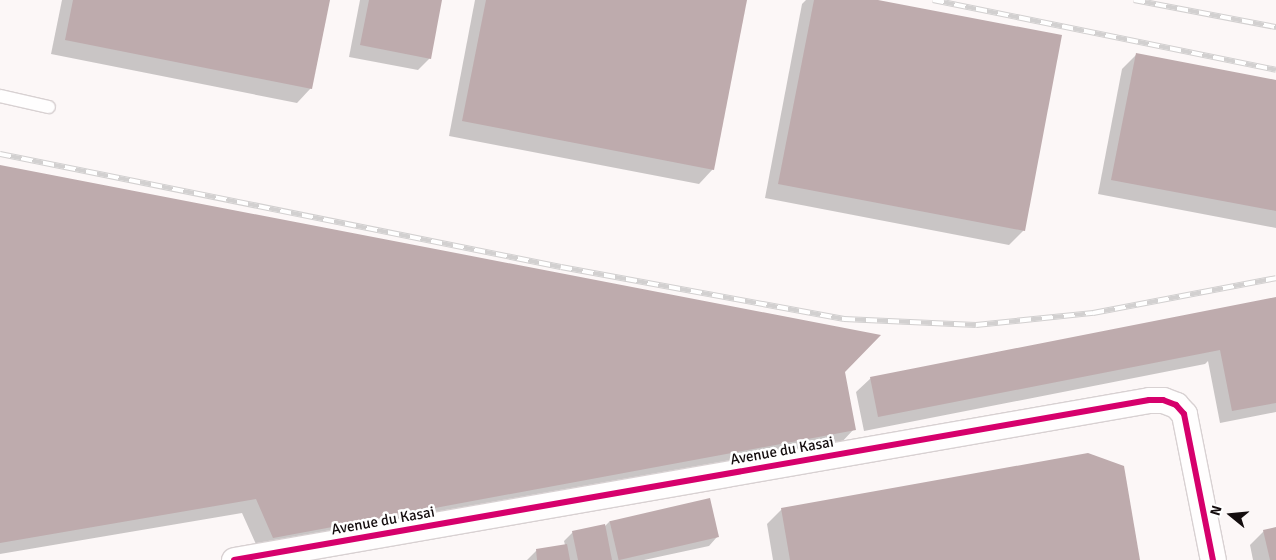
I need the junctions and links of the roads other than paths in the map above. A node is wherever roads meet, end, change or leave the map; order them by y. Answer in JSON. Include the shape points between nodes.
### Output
{"nodes":[{"id":1,"x":0,"y":96,"type":"edge"},
{"id":2,"x":49,"y":107,"type":"dead end"},
{"id":3,"x":234,"y":560,"type":"edge"},
{"id":4,"x":1213,"y":560,"type":"edge"}],
"edges":[{"from":1,"to":2,"type":"lane"},
{"from":3,"to":4,"type":"street","name":"Avenue du Kasai","via":[[1149,400],[1163,400],[1184,414]]}]}
